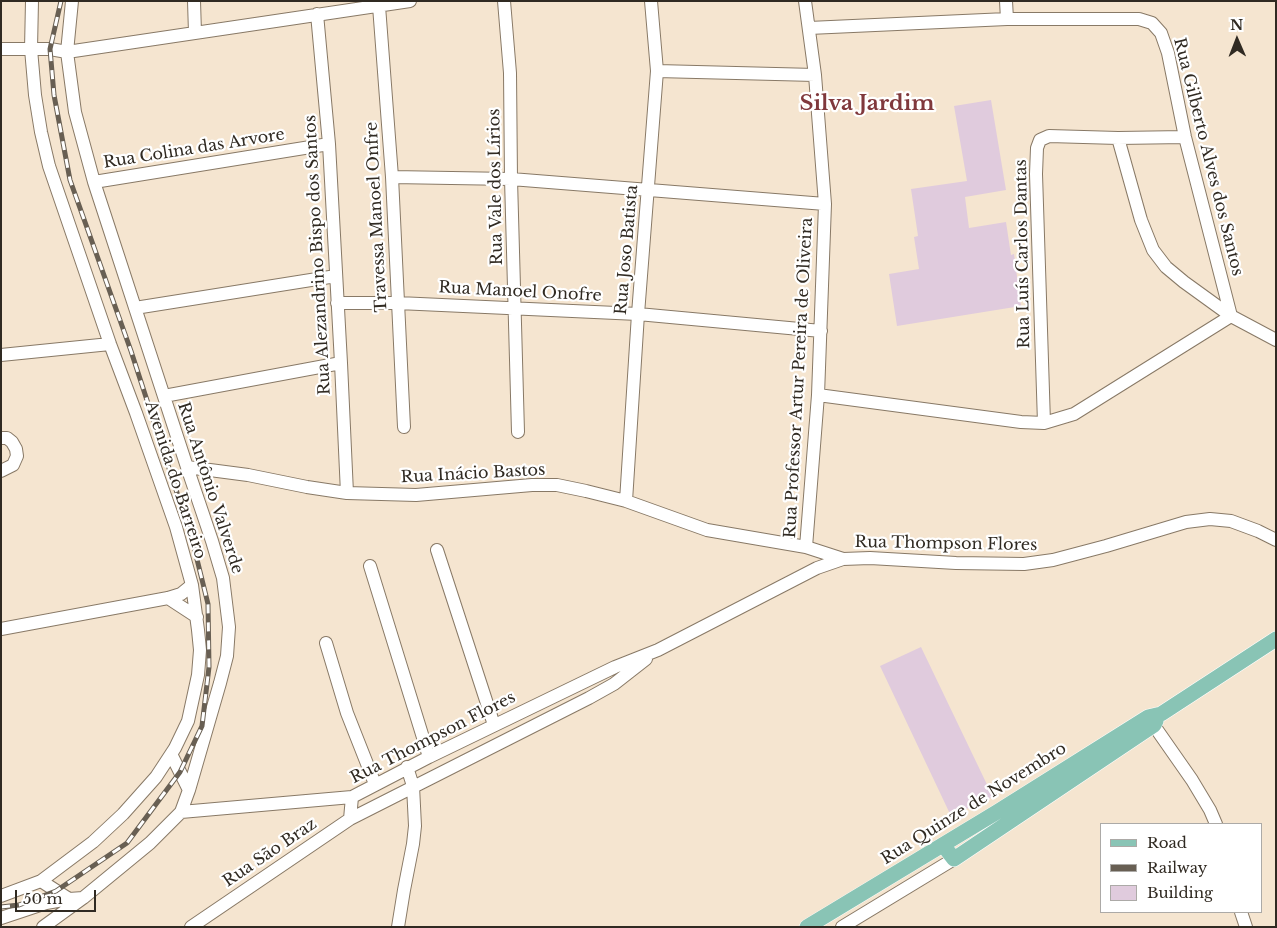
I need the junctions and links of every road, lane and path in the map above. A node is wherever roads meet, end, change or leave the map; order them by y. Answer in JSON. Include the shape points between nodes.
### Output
{"nodes":[{"id":1,"x":32,"y":1,"type":"edge"},
{"id":2,"x":72,"y":1,"type":"edge"},
{"id":3,"x":194,"y":1,"type":"edge"},
{"id":4,"x":410,"y":1,"type":"edge"},
{"id":5,"x":504,"y":1,"type":"edge"},
{"id":6,"x":651,"y":1,"type":"edge"},
{"id":7,"x":805,"y":1,"type":"edge"},
{"id":8,"x":1006,"y":1,"type":"edge"},
{"id":9,"x":379,"y":6,"type":"junction"},
{"id":10,"x":317,"y":14,"type":"junction"},
{"id":11,"x":1007,"y":19,"type":"junction"},
{"id":12,"x":809,"y":28,"type":"junction"},
{"id":13,"x":195,"y":33,"type":"junction"},
{"id":14,"x":1,"y":49,"type":"edge"},
{"id":15,"x":31,"y":49,"type":"junction"},
{"id":16,"x":66,"y":52,"type":"junction"},
{"id":17,"x":657,"y":71,"type":"junction"},
{"id":18,"x":815,"y":74,"type":"junction"},
{"id":19,"x":1185,"y":137,"type":"junction"},
{"id":20,"x":1118,"y":138,"type":"junction"},
{"id":21,"x":329,"y":144,"type":"junction"},
{"id":22,"x":392,"y":177,"type":"junction"},
{"id":23,"x":511,"y":179,"type":"junction"},
{"id":24,"x":94,"y":182,"type":"junction"},
{"id":25,"x":649,"y":189,"type":"junction"},
{"id":26,"x":825,"y":204,"type":"junction"},
{"id":27,"x":336,"y":276,"type":"junction"},
{"id":28,"x":398,"y":302,"type":"junction"},
{"id":29,"x":338,"y":303,"type":"junction"},
{"id":30,"x":136,"y":308,"type":"junction"},
{"id":31,"x":514,"y":308,"type":"junction"},
{"id":32,"x":638,"y":314,"type":"junction"},
{"id":33,"x":1231,"y":316,"type":"junction"},
{"id":34,"x":821,"y":331,"type":"junction"},
{"id":35,"x":1276,"y":340,"type":"edge"},
{"id":36,"x":110,"y":344,"type":"junction"},
{"id":37,"x":1,"y":355,"type":"edge"},
{"id":38,"x":341,"y":363,"type":"junction"},
{"id":39,"x":818,"y":395,"type":"junction"},
{"id":40,"x":164,"y":396,"type":"junction"},
{"id":41,"x":1044,"y":423,"type":"junction"},
{"id":42,"x":404,"y":427,"type":"dead end"},
{"id":43,"x":518,"y":432,"type":"dead end"},
{"id":44,"x":1,"y":438,"type":"edge"},
{"id":45,"x":187,"y":466,"type":"junction"},
{"id":46,"x":1,"y":471,"type":"edge"},
{"id":47,"x":347,"y":493,"type":"junction"},
{"id":48,"x":626,"y":501,"type":"junction"},
{"id":49,"x":1276,"y":540,"type":"edge"},
{"id":50,"x":806,"y":547,"type":"junction"},
{"id":51,"x":437,"y":550,"type":"dead end"},
{"id":52,"x":844,"y":559,"type":"junction"},
{"id":53,"x":370,"y":566,"type":"dead end"},
{"id":54,"x":192,"y":585,"type":"junction"},
{"id":55,"x":168,"y":598,"type":"junction"},
{"id":56,"x":197,"y":617,"type":"junction"},
{"id":57,"x":1,"y":629,"type":"edge"},
{"id":58,"x":1276,"y":639,"type":"edge"},
{"id":59,"x":326,"y":643,"type":"dead end"},
{"id":60,"x":658,"y":650,"type":"junction"},
{"id":61,"x":1154,"y":719,"type":"junction"},
{"id":62,"x":498,"y":723,"type":"junction"},
{"id":63,"x":509,"y":738,"type":"junction"},
{"id":64,"x":171,"y":754,"type":"junction"},
{"id":65,"x":429,"y":757,"type":"junction"},
{"id":66,"x":407,"y":768,"type":"junction"},
{"id":67,"x":375,"y":784,"type":"junction"},
{"id":68,"x":413,"y":786,"type":"junction"},
{"id":69,"x":189,"y":790,"type":"junction"},
{"id":70,"x":352,"y":797,"type":"junction"},
{"id":71,"x":181,"y":812,"type":"junction"},
{"id":72,"x":997,"y":812,"type":"junction"},
{"id":73,"x":350,"y":819,"type":"junction"},
{"id":74,"x":1216,"y":823,"type":"edge"},
{"id":75,"x":1006,"y":824,"type":"junction"},
{"id":76,"x":943,"y":845,"type":"junction"},
{"id":77,"x":954,"y":860,"type":"junction"},
{"id":78,"x":41,"y":881,"type":"junction"},
{"id":79,"x":1,"y":896,"type":"edge"},
{"id":80,"x":69,"y":898,"type":"junction"},
{"id":81,"x":83,"y":898,"type":"junction"},
{"id":82,"x":1241,"y":913,"type":"edge"},
{"id":83,"x":1,"y":918,"type":"edge"},
{"id":84,"x":856,"y":918,"type":"junction"},
{"id":85,"x":43,"y":927,"type":"edge"},
{"id":86,"x":190,"y":927,"type":"edge"},
{"id":87,"x":398,"y":927,"type":"edge"},
{"id":88,"x":807,"y":927,"type":"edge"},
{"id":89,"x":842,"y":927,"type":"edge"},
{"id":90,"x":866,"y":927,"type":"edge"},
{"id":91,"x":1246,"y":927,"type":"edge"}],
"edges":[{"from":1,"to":15,"type":"street","name":"Avenida do Barreiro"},
{"from":2,"to":16,"type":"street","name":"Rua Antônio Valverde"},
{"from":3,"to":13,"type":"street"},
{"from":4,"to":9,"type":"street"},
{"from":5,"to":23,"type":"street","name":"Rua Vale dos Lírios","via":[[510,73]]},
{"from":6,"to":17,"type":"street","name":"Rua Joso Batista"},
{"from":7,"to":12,"type":"street","name":"Rua Professor Artur Pereira de Oliveira"},
{"from":8,"to":11,"type":"street"},
{"from":9,"to":10,"type":"street"},
{"from":9,"to":22,"type":"street","name":"Travessa Manoel Onfre"},
{"from":10,"to":13,"type":"street"},
{"from":10,"to":21,"type":"street","name":"Rua Alezandrino Bispo dos Santos"},
{"from":11,"to":12,"type":"street","name":"Rua Gilberto Alves dos Santos"},
{"from":11,"to":19,"type":"street","name":"Rua Gilberto Alves dos Santos","via":[[1138,19],[1152,23],[1161,33],[1168,53]]},
{"from":12,"to":18,"type":"street","name":"Rua Professor Artur Pereira de Oliveira"},
{"from":13,"to":16,"type":"street"},
{"from":14,"to":15,"type":"street"},
{"from":15,"to":16,"type":"street"},
{"from":15,"to":36,"type":"street","name":"Avenida do Barreiro","via":[[41,132],[49,166]]},
{"from":16,"to":24,"type":"street","name":"Rua Antônio Valverde","via":[[75,112]]},
{"from":17,"to":18,"type":"street"},
{"from":17,"to":25,"type":"street","name":"Rua Joso Batista"},
{"from":18,"to":26,"type":"street","name":"Rua Professor Artur Pereira de Oliveira"},
{"from":19,"to":20,"type":"street","name":"Rua Luís Carlos Dantas"},
{"from":19,"to":33,"type":"street","name":"Rua Gilberto Alves dos Santos"},
{"from":20,"to":33,"type":"street","via":[[1141,220],[1153,250],[1166,267]]},
{"from":20,"to":41,"type":"street","name":"Rua Luís Carlos Dantas","via":[[1049,136],[1040,140],[1037,148]]},
{"from":21,"to":24,"type":"street","name":"Rua Colina das Arvore"},
{"from":21,"to":27,"type":"street","name":"Rua Alezandrino Bispo dos Santos"},
{"from":22,"to":23,"type":"street"},
{"from":22,"to":28,"type":"street","name":"Travessa Manoel Onfre"},
{"from":23,"to":25,"type":"street"},
{"from":23,"to":31,"type":"street","name":"Rua Vale dos Lírios"},
{"from":24,"to":30,"type":"street","name":"Rua Antônio Valverde"},
{"from":25,"to":26,"type":"street"},
{"from":25,"to":32,"type":"street","name":"Rua Joso Batista"},
{"from":26,"to":34,"type":"street","name":"Rua Professor Artur Pereira de Oliveira"},
{"from":27,"to":29,"type":"street","name":"Rua Alezandrino Bispo dos Santos"},
{"from":27,"to":30,"type":"street"},
{"from":28,"to":29,"type":"street","name":"Rua Manoel Onofre"},
{"from":28,"to":31,"type":"street","name":"Rua Manoel Onofre"},
{"from":28,"to":42,"type":"street","name":"Travessa Manoel Onfre"},
{"from":29,"to":38,"type":"street","name":"Rua Alezandrino Bispo dos Santos"},
{"from":30,"to":40,"type":"street","name":"Rua Antônio Valverde"},
{"from":31,"to":32,"type":"street","name":"Rua Manoel Onofre"},
{"from":31,"to":43,"type":"street","name":"Rua Vale dos Lírios"},
{"from":32,"to":34,"type":"street","name":"Rua Manoel Onofre"},
{"from":32,"to":48,"type":"street","name":"Rua Joso Batista"},
{"from":33,"to":35,"type":"street"},
{"from":33,"to":41,"type":"street","via":[[1074,414]]},
{"from":34,"to":39,"type":"street","name":"Rua Professor Artur Pereira de Oliveira"},
{"from":36,"to":37,"type":"street"},
{"from":36,"to":54,"type":"street","name":"Avenida do Barreiro","via":[[176,527]]},
{"from":38,"to":40,"type":"street"},
{"from":38,"to":47,"type":"street","name":"Rua Alezandrino Bispo dos Santos"},
{"from":39,"to":41,"type":"street"},
{"from":39,"to":50,"type":"street","name":"Rua Professor Artur Pereira de Oliveira"},
{"from":40,"to":45,"type":"street","name":"Rua Antônio Valverde"},
{"from":44,"to":46,"type":"street","via":[[12,442],[16,456],[13,465]]},
{"from":45,"to":47,"type":"street","name":"Rua Inácio Bastos"},
{"from":45,"to":69,"type":"street","name":"Rua Antônio Valverde","via":[[223,578],[229,628],[227,656]]},
{"from":47,"to":48,"type":"street","name":"Rua Inácio Bastos","via":[[416,495],[557,485]]},
{"from":48,"to":50,"type":"street","name":"Rua Inácio Bastos","via":[[707,530]]},
{"from":49,"to":52,"type":"street","name":"Rua Thompson Flores","via":[[1231,521],[1210,520],[1186,522],[1053,560],[1024,564]]},
{"from":50,"to":52,"type":"street","name":"Rua Inácio Bastos"},
{"from":51,"to":62,"type":"street"},
{"from":52,"to":60,"type":"street","name":"Rua Thompson Flores","via":[[817,568]]},
{"from":53,"to":65,"type":"street"},
{"from":54,"to":55,"type":"street","via":[[181,594]]},
{"from":54,"to":56,"type":"street","name":"Avenida do Barreiro"},
{"from":55,"to":56,"type":"street"},
{"from":55,"to":57,"type":"street"},
{"from":56,"to":64,"type":"street","name":"Avenida do Barreiro","via":[[198,675],[188,721]]},
{"from":58,"to":61,"type":"main road","name":"Rua Quinze de Novembro"},
{"from":59,"to":67,"type":"street"},
{"from":60,"to":62,"type":"street","name":"Rua Thompson Flores"},
{"from":60,"to":63,"type":"street","name":"Rua Thompson Flores","via":[[614,684]]},
{"from":61,"to":72,"type":"main road","name":"Rua Quinze de Novembro"},
{"from":61,"to":74,"type":"street"},
{"from":61,"to":75,"type":"main road","name":"Rua Quinze de Novembro"},
{"from":62,"to":63,"type":"street"},
{"from":62,"to":65,"type":"street","name":"Rua Thompson Flores"},
{"from":63,"to":68,"type":"street","name":"Rua Thompson Flores"},
{"from":64,"to":69,"type":"street"},
{"from":64,"to":78,"type":"street","name":"Avenida do Barreiro","via":[[156,777],[111,827]]},
{"from":65,"to":66,"type":"street","name":"Rua Thompson Flores"},
{"from":66,"to":67,"type":"street","name":"Rua Thompson Flores"},
{"from":66,"to":68,"type":"street"},
{"from":67,"to":70,"type":"street","name":"Rua Thompson Flores"},
{"from":68,"to":73,"type":"street","name":"Rua Thompson Flores"},
{"from":68,"to":87,"type":"street","via":[[413,844]]},
{"from":69,"to":71,"type":"street","name":"Rua Antônio Valverde"},
{"from":70,"to":71,"type":"street","name":"Rua Thompson Flores"},
{"from":70,"to":73,"type":"street"},
{"from":71,"to":81,"type":"street","name":"Rua Antônio Valverde","via":[[150,843]]},
{"from":72,"to":75,"type":"main road"},
{"from":72,"to":76,"type":"main road","name":"Rua Quinze de Novembro"},
{"from":73,"to":86,"type":"street","name":"Rua São Braz"},
{"from":75,"to":77,"type":"main road","name":"Rua Quinze de Novembro"},
{"from":76,"to":77,"type":"main road"},
{"from":76,"to":88,"type":"main road","name":"Rua Quinze de Novembro"},
{"from":77,"to":84,"type":"street"},
{"from":78,"to":79,"type":"street","name":"Avenida do Barreiro"},
{"from":78,"to":80,"type":"street"},
{"from":80,"to":81,"type":"street"},
{"from":80,"to":83,"type":"street"},
{"from":81,"to":85,"type":"street","name":"Rua Antônio Valverde"},
{"from":82,"to":91,"type":"street"},
{"from":84,"to":89,"type":"street"},
{"from":84,"to":90,"type":"street"}]}
